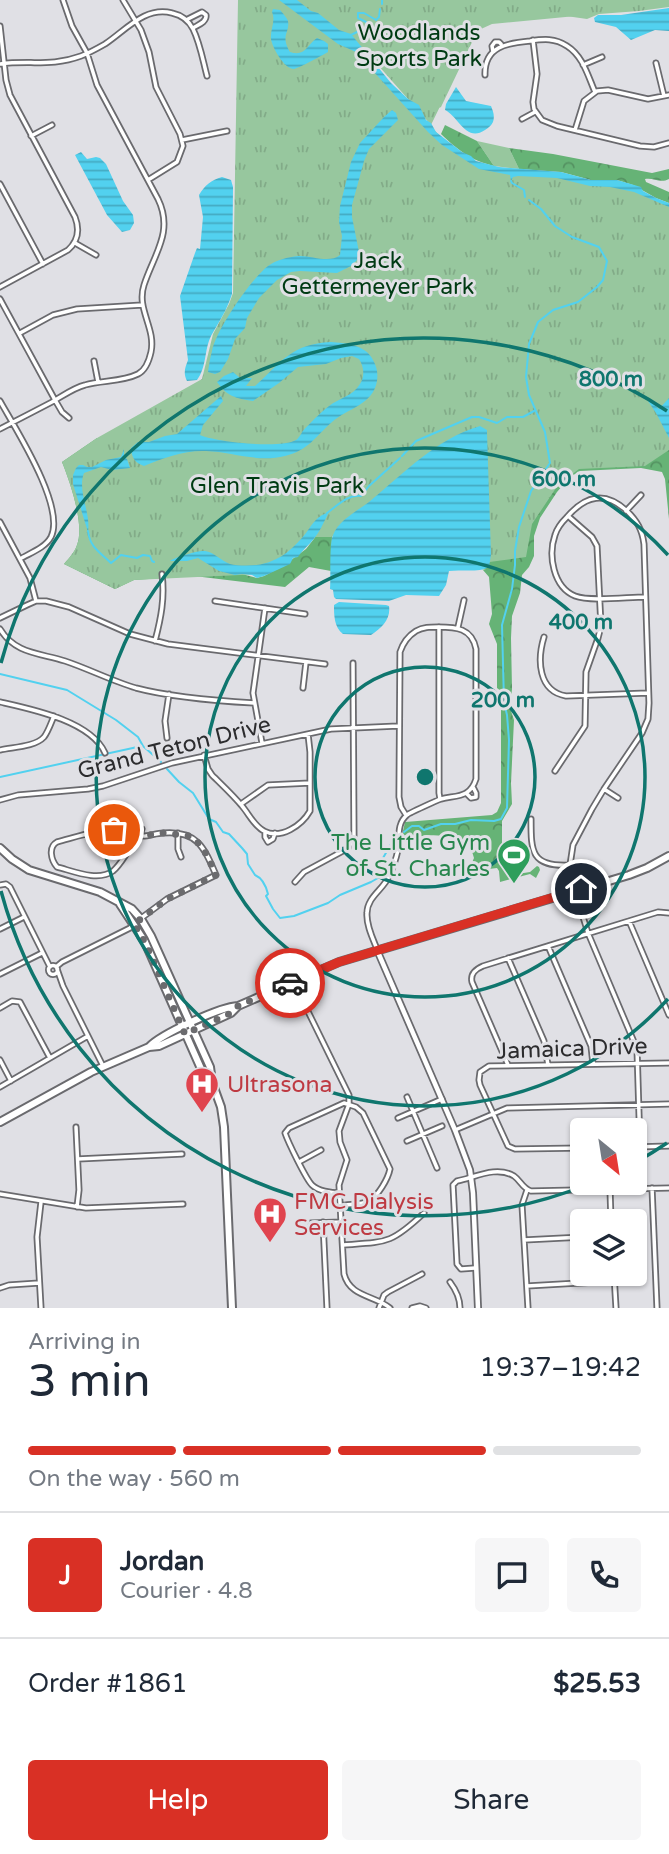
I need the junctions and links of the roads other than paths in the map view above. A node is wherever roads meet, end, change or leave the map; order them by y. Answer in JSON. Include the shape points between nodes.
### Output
{"nodes":[{"id":1,"x":63,"y":0,"type":"edge"},
{"id":2,"x":123,"y":0,"type":"edge"},
{"id":3,"x":136,"y":20,"type":"junction"},
{"id":4,"x":186,"y":20,"type":"junction"},
{"id":5,"x":0,"y":26,"type":"edge"},
{"id":6,"x":193,"y":28,"type":"junction"},
{"id":7,"x":533,"y":40,"type":"junction"},
{"id":8,"x":87,"y":53,"type":"junction"},
{"id":9,"x":602,"y":57,"type":"dead end"},
{"id":10,"x":656,"y":62,"type":"dead end"},
{"id":11,"x":2,"y":63,"type":"edge"},
{"id":12,"x":583,"y":65,"type":"junction"},
{"id":13,"x":485,"y":75,"type":"dead end"},
{"id":14,"x":207,"y":76,"type":"dead end"},
{"id":15,"x":595,"y":92,"type":"junction"},
{"id":16,"x":666,"y":95,"type":"edge"},
{"id":17,"x":536,"y":111,"type":"junction"},
{"id":18,"x":522,"y":119,"type":"dead end"},
{"id":19,"x":52,"y":125,"type":"dead end"},
{"id":20,"x":575,"y":130,"type":"junction"},
{"id":21,"x":227,"y":131,"type":"dead end"},
{"id":22,"x":31,"y":136,"type":"junction"},
{"id":23,"x":182,"y":140,"type":"junction"},
{"id":24,"x":669,"y":143,"type":"edge"},
{"id":25,"x":148,"y":180,"type":"junction"},
{"id":26,"x":0,"y":184,"type":"edge"},
{"id":27,"x":75,"y":243,"type":"junction"},
{"id":28,"x":96,"y":255,"type":"dead end"},
{"id":29,"x":43,"y":264,"type":"junction"},
{"id":30,"x":0,"y":287,"type":"edge"},
{"id":31,"x":0,"y":299,"type":"edge"},
{"id":32,"x":142,"y":305,"type":"junction"},
{"id":33,"x":19,"y":334,"type":"junction"},
{"id":34,"x":94,"y":360,"type":"dead end"},
{"id":35,"x":98,"y":382,"type":"junction"},
{"id":36,"x":55,"y":400,"type":"junction"},
{"id":37,"x":0,"y":401,"type":"edge"},
{"id":38,"x":69,"y":418,"type":"dead end"},
{"id":39,"x":12,"y":423,"type":"junction"},
{"id":40,"x":0,"y":429,"type":"edge"},
{"id":41,"x":640,"y":495,"type":"dead end"},
{"id":42,"x":626,"y":510,"type":"junction"},
{"id":43,"x":568,"y":516,"type":"junction"},
{"id":44,"x":0,"y":523,"type":"edge"},
{"id":45,"x":20,"y":559,"type":"junction"},
{"id":46,"x":162,"y":574,"type":"dead end"},
{"id":47,"x":645,"y":597,"type":"junction"},
{"id":48,"x":600,"y":598,"type":"junction"},
{"id":49,"x":464,"y":600,"type":"dead end"},
{"id":50,"x":36,"y":601,"type":"junction"},
{"id":51,"x":215,"y":601,"type":"dead end"},
{"id":52,"x":265,"y":608,"type":"junction"},
{"id":53,"x":305,"y":614,"type":"dead end"},
{"id":54,"x":0,"y":618,"type":"edge"},
{"id":55,"x":439,"y":626,"type":"junction"},
{"id":56,"x":458,"y":627,"type":"junction"},
{"id":57,"x":0,"y":629,"type":"edge"},
{"id":58,"x":544,"y":637,"type":"dead end"},
{"id":59,"x":155,"y":641,"type":"junction"},
{"id":60,"x":258,"y":656,"type":"junction"},
{"id":61,"x":306,"y":662,"type":"junction"},
{"id":62,"x":353,"y":663,"type":"dead end"},
{"id":63,"x":326,"y":664,"type":"dead end"},
{"id":64,"x":303,"y":688,"type":"dead end"},
{"id":65,"x":648,"y":693,"type":"junction"},
{"id":66,"x":169,"y":694,"type":"junction"},
{"id":67,"x":586,"y":695,"type":"junction"},
{"id":68,"x":0,"y":702,"type":"edge"},
{"id":69,"x":254,"y":703,"type":"junction"},
{"id":70,"x":54,"y":716,"type":"junction"},
{"id":71,"x":398,"y":726,"type":"junction"},
{"id":72,"x":354,"y":727,"type":"junction"},
{"id":73,"x":308,"y":734,"type":"junction"},
{"id":74,"x":167,"y":738,"type":"dead end"},
{"id":75,"x":262,"y":743,"type":"junction"},
{"id":76,"x":0,"y":750,"type":"edge"},
{"id":77,"x":105,"y":753,"type":"dead end"},
{"id":78,"x":204,"y":755,"type":"junction"},
{"id":79,"x":555,"y":771,"type":"dead end"},
{"id":80,"x":310,"y":783,"type":"junction"},
{"id":81,"x":473,"y":787,"type":"junction"},
{"id":82,"x":604,"y":789,"type":"junction"},
{"id":83,"x":466,"y":793,"type":"junction"},
{"id":84,"x":618,"y":798,"type":"dead end"},
{"id":85,"x":440,"y":799,"type":"junction"},
{"id":86,"x":0,"y":800,"type":"edge"},
{"id":87,"x":241,"y":804,"type":"junction"},
{"id":88,"x":406,"y":815,"type":"junction"},
{"id":89,"x":531,"y":819,"type":"dead end"},
{"id":90,"x":142,"y":829,"type":"dead end"},
{"id":91,"x":182,"y":832,"type":"junction"},
{"id":92,"x":265,"y":832,"type":"junction"},
{"id":93,"x":275,"y":833,"type":"junction"},
{"id":94,"x":141,"y":836,"type":"junction"},
{"id":95,"x":0,"y":848,"type":"edge"},
{"id":96,"x":669,"y":856,"type":"edge"},
{"id":97,"x":181,"y":858,"type":"dead end"},
{"id":98,"x":570,"y":865,"type":"junction"},
{"id":99,"x":295,"y":882,"type":"dead end"},
{"id":100,"x":0,"y":885,"type":"edge"},
{"id":101,"x":575,"y":891,"type":"junction"},
{"id":102,"x":667,"y":913,"type":"edge"},
{"id":103,"x":24,"y":917,"type":"junction"},
{"id":104,"x":629,"y":921,"type":"junction"},
{"id":105,"x":137,"y":922,"type":"junction"},
{"id":106,"x":0,"y":929,"type":"edge"},
{"id":107,"x":588,"y":933,"type":"junction"},
{"id":108,"x":548,"y":946,"type":"junction"},
{"id":109,"x":377,"y":950,"type":"junction"},
{"id":110,"x":42,"y":953,"type":"junction"},
{"id":111,"x":508,"y":958,"type":"junction"},
{"id":112,"x":50,"y":967,"type":"junction"},
{"id":113,"x":57,"y":968,"type":"junction"},
{"id":114,"x":0,"y":974,"type":"edge"},
{"id":115,"x":52,"y":974,"type":"junction"},
{"id":116,"x":293,"y":981,"type":"junction"},
{"id":117,"x":63,"y":986,"type":"junction"},
{"id":118,"x":0,"y":1007,"type":"edge"},
{"id":119,"x":669,"y":1015,"type":"edge"},
{"id":120,"x":192,"y":1027,"type":"junction"},
{"id":121,"x":184,"y":1031,"type":"junction"},
{"id":122,"x":88,"y":1036,"type":"junction"},
{"id":123,"x":50,"y":1058,"type":"junction"},
{"id":124,"x":0,"y":1060,"type":"edge"},
{"id":125,"x":638,"y":1063,"type":"junction"},
{"id":126,"x":669,"y":1063,"type":"edge"},
{"id":127,"x":593,"y":1064,"type":"junction"},
{"id":128,"x":508,"y":1065,"type":"junction"},
{"id":129,"x":548,"y":1065,"type":"junction"},
{"id":130,"x":103,"y":1066,"type":"junction"},
{"id":131,"x":1,"y":1067,"type":"edge"},
{"id":132,"x":11,"y":1081,"type":"junction"},
{"id":133,"x":212,"y":1082,"type":"junction"},
{"id":134,"x":0,"y":1087,"type":"edge"},
{"id":135,"x":407,"y":1097,"type":"dead end"},
{"id":136,"x":442,"y":1099,"type":"junction"},
{"id":137,"x":349,"y":1104,"type":"junction"},
{"id":138,"x":669,"y":1104,"type":"edge"},
{"id":139,"x":639,"y":1105,"type":"junction"},
{"id":140,"x":413,"y":1112,"type":"junction"},
{"id":141,"x":492,"y":1113,"type":"junction"},
{"id":142,"x":398,"y":1118,"type":"dead end"},
{"id":143,"x":638,"y":1118,"type":"edge"},
{"id":144,"x":0,"y":1122,"type":"edge"},
{"id":145,"x":442,"y":1126,"type":"dead end"},
{"id":146,"x":76,"y":1127,"type":"dead end"},
{"id":147,"x":455,"y":1129,"type":"junction"},
{"id":148,"x":423,"y":1134,"type":"junction"},
{"id":149,"x":407,"y":1141,"type":"dead end"},
{"id":150,"x":669,"y":1146,"type":"edge"},
{"id":151,"x":648,"y":1147,"type":"edge"},
{"id":152,"x":570,"y":1148,"type":"edge"},
{"id":153,"x":321,"y":1150,"type":"dead end"},
{"id":154,"x":182,"y":1154,"type":"dead end"},
{"id":155,"x":78,"y":1158,"type":"junction"},
{"id":156,"x":299,"y":1161,"type":"junction"},
{"id":157,"x":438,"y":1168,"type":"dead end"},
{"id":158,"x":472,"y":1177,"type":"junction"},
{"id":159,"x":648,"y":1188,"type":"edge"},
{"id":160,"x":652,"y":1188,"type":"junction"},
{"id":161,"x":669,"y":1188,"type":"edge"},
{"id":162,"x":570,"y":1189,"type":"edge"},
{"id":163,"x":527,"y":1190,"type":"junction"},
{"id":164,"x":340,"y":1193,"type":"junction"},
{"id":165,"x":0,"y":1194,"type":"edge"},
{"id":166,"x":41,"y":1201,"type":"junction"},
{"id":167,"x":183,"y":1204,"type":"dead end"},
{"id":168,"x":341,"y":1206,"type":"junction"},
{"id":169,"x":77,"y":1207,"type":"junction"},
{"id":170,"x":424,"y":1213,"type":"dead end"},
{"id":171,"x":323,"y":1222,"type":"junction"},
{"id":172,"x":341,"y":1222,"type":"junction"},
{"id":173,"x":311,"y":1223,"type":"dead end"},
{"id":174,"x":570,"y":1238,"type":"edge"},
{"id":175,"x":524,"y":1240,"type":"junction"},
{"id":176,"x":343,"y":1245,"type":"junction"},
{"id":177,"x":476,"y":1268,"type":"junction"},
{"id":178,"x":422,"y":1274,"type":"dead end"},
{"id":179,"x":450,"y":1282,"type":"dead end"},
{"id":180,"x":39,"y":1283,"type":"junction"},
{"id":181,"x":570,"y":1284,"type":"edge"},
{"id":182,"x":527,"y":1286,"type":"junction"},
{"id":183,"x":614,"y":1286,"type":"edge"},
{"id":184,"x":0,"y":1288,"type":"edge"},
{"id":185,"x":381,"y":1302,"type":"junction"},
{"id":186,"x":41,"y":1308,"type":"edge"},
{"id":187,"x":232,"y":1308,"type":"edge"},
{"id":188,"x":327,"y":1308,"type":"edge"},
{"id":189,"x":379,"y":1308,"type":"edge"},
{"id":190,"x":390,"y":1308,"type":"edge"},
{"id":191,"x":412,"y":1308,"type":"edge"},
{"id":192,"x":426,"y":1308,"type":"edge"},
{"id":193,"x":460,"y":1308,"type":"edge"},
{"id":194,"x":478,"y":1308,"type":"edge"},
{"id":195,"x":528,"y":1308,"type":"edge"},
{"id":196,"x":616,"y":1308,"type":"edge"},
{"id":197,"x":657,"y":1308,"type":"edge"}],
"edges":[{"from":1,"to":8,"type":"street"},
{"from":2,"to":3,"type":"street"},
{"from":3,"to":4,"type":"street","via":[[162,12]]},
{"from":3,"to":8,"type":"street"},
{"from":3,"to":23,"type":"street","via":[[158,92]]},
{"from":4,"to":6,"type":"street"},
{"from":4,"to":6,"type":"street","via":[[206,15]]},
{"from":5,"to":11,"type":"street"},
{"from":6,"to":14,"type":"street"},
{"from":7,"to":12,"type":"street","via":[[562,40]]},
{"from":7,"to":13,"type":"street","via":[[501,45],[493,52]]},
{"from":7,"to":17,"type":"street"},
{"from":8,"to":11,"type":"street","via":[[48,64]]},
{"from":8,"to":25,"type":"street","via":[[97,85]]},
{"from":9,"to":12,"type":"street"},
{"from":10,"to":16,"type":"street"},
{"from":11,"to":22,"type":"street","via":[[10,94]]},
{"from":12,"to":15,"type":"street"},
{"from":15,"to":16,"type":"street","via":[[608,90],[648,99]]},
{"from":15,"to":20,"type":"street","via":[[582,105]]},
{"from":17,"to":18,"type":"street"},
{"from":17,"to":20,"type":"street","via":[[546,122]]},
{"from":19,"to":22,"type":"street"},
{"from":20,"to":24,"type":"street","via":[[644,147]]},
{"from":21,"to":23,"type":"street"},
{"from":22,"to":27,"type":"street","via":[[77,223]]},
{"from":23,"to":25,"type":"street","via":[[177,162]]},
{"from":25,"to":32,"type":"street","via":[[165,222],[143,286]]},
{"from":26,"to":29,"type":"street"},
{"from":27,"to":28,"type":"street"},
{"from":27,"to":29,"type":"street"},
{"from":29,"to":30,"type":"street"},
{"from":31,"to":33,"type":"street"},
{"from":32,"to":33,"type":"street","via":[[77,309],[53,315]]},
{"from":32,"to":35,"type":"street","via":[[152,340],[146,366],[132,376]]},
{"from":33,"to":36,"type":"street"},
{"from":34,"to":35,"type":"street"},
{"from":35,"to":36,"type":"street"},
{"from":36,"to":38,"type":"street"},
{"from":36,"to":39,"type":"street"},
{"from":37,"to":39,"type":"street"},
{"from":39,"to":40,"type":"street"},
{"from":39,"to":45,"type":"street","via":[[44,484],[53,522],[46,543]]},
{"from":41,"to":42,"type":"street"},
{"from":42,"to":43,"type":"street","via":[[598,498],[580,503]]},
{"from":42,"to":47,"type":"street","via":[[643,536]]},
{"from":43,"to":48,"type":"street","via":[[597,546]]},
{"from":43,"to":48,"type":"street","via":[[553,541],[557,579],[573,596]]},
{"from":44,"to":45,"type":"street"},
{"from":45,"to":50,"type":"street"},
{"from":46,"to":59,"type":"street","via":[[162,611]]},
{"from":47,"to":48,"type":"street"},
{"from":47,"to":65,"type":"street"},
{"from":48,"to":67,"type":"street","via":[[601,626],[586,672]]},
{"from":49,"to":56,"type":"street"},
{"from":50,"to":54,"type":"street"},
{"from":50,"to":59,"type":"street","via":[[55,602]]},
{"from":51,"to":52,"type":"street"},
{"from":52,"to":53,"type":"street"},
{"from":52,"to":60,"type":"street"},
{"from":55,"to":56,"type":"street"},
{"from":55,"to":71,"type":"street","via":[[416,631],[401,648]]},
{"from":55,"to":85,"type":"street"},
{"from":56,"to":81,"type":"street","via":[[470,635],[476,649],[477,774]]},
{"from":57,"to":66,"type":"street","via":[[20,649],[139,689]]},
{"from":58,"to":67,"type":"street","via":[[541,657],[546,685],[561,695]]},
{"from":59,"to":60,"type":"street"},
{"from":60,"to":61,"type":"street"},
{"from":60,"to":69,"type":"street"},
{"from":61,"to":63,"type":"street"},
{"from":61,"to":64,"type":"street"},
{"from":62,"to":72,"type":"street"},
{"from":65,"to":67,"type":"street"},
{"from":65,"to":82,"type":"street","via":[[645,727]]},
{"from":66,"to":69,"type":"street"},
{"from":66,"to":74,"type":"street"},
{"from":67,"to":79,"type":"street","via":[[585,726]]},
{"from":68,"to":70,"type":"street"},
{"from":69,"to":75,"type":"street"},
{"from":70,"to":76,"type":"street","via":[[42,739]]},
{"from":70,"to":77,"type":"street","via":[[94,738]]},
{"from":71,"to":72,"type":"street","name":"Grand Teton Drive"},
{"from":71,"to":88,"type":"street","via":[[399,797]]},
{"from":72,"to":73,"type":"street","name":"Grand Teton Drive"},
{"from":72,"to":99,"type":"street","via":[[354,838],[348,848],[304,872]]},
{"from":73,"to":75,"type":"street","name":"Grand Teton Drive"},
{"from":73,"to":80,"type":"street"},
{"from":75,"to":78,"type":"street","name":"Grand Teton Drive"},
{"from":78,"to":86,"type":"street","name":"Grand Teton Drive","via":[[103,786]]},
{"from":78,"to":87,"type":"street","via":[[212,775]]},
{"from":80,"to":87,"type":"street","via":[[268,785]]},
{"from":80,"to":93,"type":"street","via":[[310,811],[305,819]]},
{"from":81,"to":83,"type":"street"},
{"from":81,"to":83,"type":"street","via":[[476,797]]},
{"from":82,"to":84,"type":"street"},
{"from":82,"to":98,"type":"street","via":[[573,845]]},
{"from":83,"to":85,"type":"street"},
{"from":85,"to":88,"type":"street"},
{"from":87,"to":92,"type":"street"},
{"from":88,"to":109,"type":"street","via":[[399,827],[389,877],[368,907]]},
{"from":89,"to":98,"type":"street","via":[[531,846],[536,855],[547,864]]},
{"from":90,"to":94,"type":"street"},
{"from":91,"to":94,"type":"street"},
{"from":91,"to":97,"type":"street"},
{"from":91,"to":105,"type":"street","via":[[196,840],[216,875],[167,899]]},
{"from":92,"to":93,"type":"street"},
{"from":92,"to":93,"type":"street","via":[[268,842]]},
{"from":94,"to":94,"type":"street","via":[[114,830],[56,842],[51,851],[57,867],[100,876],[116,868]]},
{"from":95,"to":105,"type":"main road","via":[[29,870],[100,891],[132,909]]},
{"from":96,"to":101,"type":"main road","via":[[638,872]]},
{"from":98,"to":101,"type":"street"},
{"from":100,"to":103,"type":"street","via":[[10,887]]},
{"from":101,"to":107,"type":"street"},
{"from":101,"to":109,"type":"main road"},
{"from":102,"to":104,"type":"street"},
{"from":103,"to":106,"type":"street"},
{"from":103,"to":110,"type":"street"},
{"from":104,"to":107,"type":"street"},
{"from":104,"to":119,"type":"street"},
{"from":105,"to":113,"type":"street"},
{"from":105,"to":120,"type":"main road","via":[[151,936]]},
{"from":105,"to":121,"type":"main road"},
{"from":107,"to":108,"type":"street"},
{"from":107,"to":125,"type":"street","via":[[634,1039]]},
{"from":108,"to":111,"type":"street"},
{"from":108,"to":127,"type":"street","via":[[591,1046]]},
{"from":109,"to":116,"type":"main road"},
{"from":109,"to":136,"type":"street"},
{"from":110,"to":112,"type":"street"},
{"from":110,"to":114,"type":"street"},
{"from":111,"to":128,"type":"street","via":[[483,966],[474,972],[472,982]]},
{"from":111,"to":129,"type":"street","via":[[544,1041]]},
{"from":112,"to":113,"type":"street"},
{"from":112,"to":115,"type":"street"},
{"from":113,"to":115,"type":"street"},
{"from":113,"to":117,"type":"street"},
{"from":115,"to":117,"type":"street"},
{"from":116,"to":120,"type":"main road"},
{"from":116,"to":137,"type":"street","via":[[347,1089]]},
{"from":117,"to":122,"type":"street"},
{"from":118,"to":123,"type":"street","via":[[20,1002]]},
{"from":120,"to":121,"type":"main road"},
{"from":120,"to":133,"type":"main road"},
{"from":121,"to":130,"type":"main road","via":[[159,1046]]},
{"from":121,"to":133,"type":"main road"},
{"from":122,"to":123,"type":"street"},
{"from":122,"to":130,"type":"street"},
{"from":123,"to":132,"type":"street"},
{"from":124,"to":131,"type":"street"},
{"from":125,"to":126,"type":"street","name":"Jamaica Drive"},
{"from":125,"to":127,"type":"street","name":"Jamaica Drive"},
{"from":125,"to":139,"type":"street"},
{"from":127,"to":129,"type":"street","name":"Jamaica Drive"},
{"from":128,"to":129,"type":"street","name":"Jamaica Drive"},
{"from":128,"to":141,"type":"street","name":"Jamaica Drive","via":[[486,1067],[479,1076]]},
{"from":130,"to":144,"type":"main road"},
{"from":131,"to":132,"type":"street"},
{"from":132,"to":134,"type":"street"},
{"from":133,"to":187,"type":"main road","via":[[224,1128]]},
{"from":135,"to":140,"type":"street"},
{"from":136,"to":140,"type":"street"},
{"from":136,"to":147,"type":"street"},
{"from":137,"to":156,"type":"street","via":[[286,1130]]},
{"from":137,"to":164,"type":"street","via":[[339,1131],[347,1160]]},
{"from":137,"to":168,"type":"street","via":[[363,1113],[390,1169],[372,1199]]},
{"from":138,"to":139,"type":"street"},
{"from":139,"to":141,"type":"street","via":[[516,1107]]},
{"from":139,"to":143,"type":"street"},
{"from":140,"to":142,"type":"street"},
{"from":140,"to":148,"type":"street"},
{"from":141,"to":147,"type":"street"},
{"from":141,"to":152,"type":"street","via":[[511,1148]]},
{"from":145,"to":148,"type":"street"},
{"from":146,"to":155,"type":"street"},
{"from":147,"to":158,"type":"street"},
{"from":148,"to":149,"type":"street"},
{"from":148,"to":157,"type":"street"},
{"from":150,"to":151,"type":"street"},
{"from":153,"to":156,"type":"street"},
{"from":154,"to":155,"type":"street"},
{"from":155,"to":169,"type":"street"},
{"from":156,"to":164,"type":"street","via":[[310,1184]]},
{"from":158,"to":163,"type":"street","via":[[506,1173]]},
{"from":158,"to":177,"type":"street"},
{"from":158,"to":177,"type":"street","via":[[453,1185],[457,1264],[461,1269]]},
{"from":159,"to":160,"type":"street"},
{"from":160,"to":161,"type":"street"},
{"from":160,"to":197,"type":"street"},
{"from":162,"to":163,"type":"street"},
{"from":163,"to":175,"type":"street","via":[[522,1205]]},
{"from":164,"to":168,"type":"street"},
{"from":165,"to":166,"type":"street"},
{"from":166,"to":169,"type":"street"},
{"from":166,"to":180,"type":"street"},
{"from":167,"to":169,"type":"street"},
{"from":168,"to":172,"type":"street"},
{"from":170,"to":176,"type":"street","via":[[390,1240]]},
{"from":171,"to":172,"type":"street"},
{"from":171,"to":173,"type":"street"},
{"from":171,"to":188,"type":"street"},
{"from":172,"to":176,"type":"street"},
{"from":174,"to":175,"type":"street"},
{"from":175,"to":182,"type":"street"},
{"from":176,"to":185,"type":"street","via":[[348,1285]]},
{"from":177,"to":194,"type":"street"},
{"from":178,"to":185,"type":"street","via":[[388,1292]]},
{"from":179,"to":193,"type":"street"},
{"from":180,"to":184,"type":"street"},
{"from":180,"to":186,"type":"street"},
{"from":181,"to":182,"type":"street"},
{"from":182,"to":195,"type":"street"},
{"from":183,"to":196,"type":"street"},
{"from":185,"to":189,"type":"street"},
{"from":185,"to":190,"type":"street"},
{"from":191,"to":192,"type":"street"}]}
